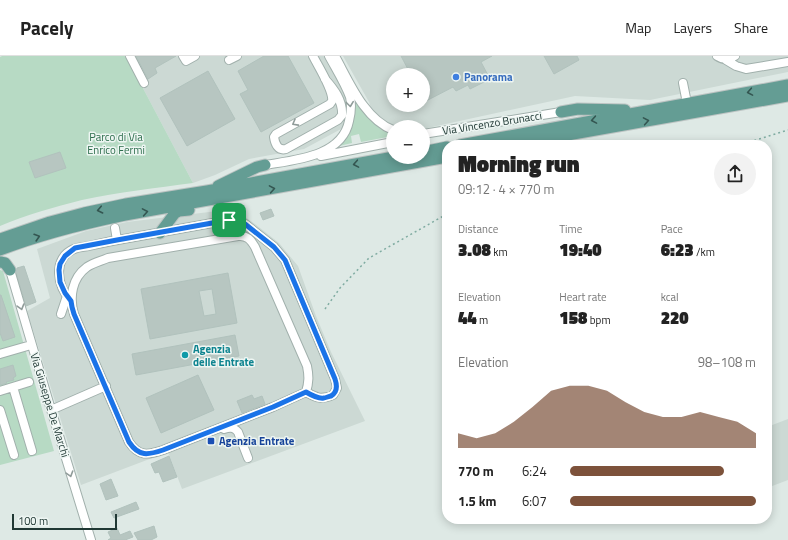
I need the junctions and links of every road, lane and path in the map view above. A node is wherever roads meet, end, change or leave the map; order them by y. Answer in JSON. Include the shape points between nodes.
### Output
{"nodes":[{"id":1,"x":130,"y":56,"type":"edge"},
{"id":2,"x":183,"y":56,"type":"edge"},
{"id":3,"x":195,"y":56,"type":"edge"},
{"id":4,"x":237,"y":56,"type":"edge"},
{"id":5,"x":313,"y":56,"type":"edge"},
{"id":6,"x":329,"y":56,"type":"edge"},
{"id":7,"x":335,"y":56,"type":"edge"},
{"id":8,"x":717,"y":56,"type":"edge"},
{"id":9,"x":735,"y":56,"type":"edge"},
{"id":10,"x":229,"y":60,"type":"dead end"},
{"id":11,"x":726,"y":60,"type":"junction"},
{"id":12,"x":788,"y":62,"type":"edge"},
{"id":13,"x":326,"y":79,"type":"junction"},
{"id":14,"x":144,"y":83,"type":"dead end"},
{"id":15,"x":684,"y":83,"type":"dead end"},
{"id":16,"x":788,"y":85,"type":"edge"},
{"id":17,"x":788,"y":96,"type":"edge"},
{"id":18,"x":687,"y":103,"type":"junction"},
{"id":19,"x":651,"y":110,"type":"junction"},
{"id":20,"x":561,"y":112,"type":"joint"},
{"id":21,"x":386,"y":126,"type":"edge"},
{"id":22,"x":788,"y":130,"type":"edge"},
{"id":23,"x":430,"y":133,"type":"edge"},
{"id":24,"x":487,"y":140,"type":"edge"},
{"id":25,"x":539,"y":140,"type":"edge"},
{"id":26,"x":756,"y":140,"type":"edge"},
{"id":27,"x":386,"y":143,"type":"edge"},
{"id":28,"x":442,"y":148,"type":"edge"},
{"id":29,"x":430,"y":151,"type":"edge"},
{"id":30,"x":308,"y":157,"type":"junction"},
{"id":31,"x":442,"y":158,"type":"edge"},
{"id":32,"x":386,"y":159,"type":"edge"},
{"id":33,"x":265,"y":165,"type":"joint"},
{"id":34,"x":210,"y":195,"type":"junction"},
{"id":35,"x":442,"y":217,"type":"edge"},
{"id":36,"x":115,"y":228,"type":"dead end"},
{"id":37,"x":160,"y":233,"type":"junction"},
{"id":38,"x":0,"y":239,"type":"edge"},
{"id":39,"x":117,"y":240,"type":"junction"},
{"id":40,"x":0,"y":250,"type":"edge"},
{"id":41,"x":0,"y":262,"type":"edge"},
{"id":42,"x":10,"y":270,"type":"joint"},
{"id":43,"x":60,"y":278,"type":"junction"},
{"id":44,"x":77,"y":280,"type":"junction"},
{"id":45,"x":69,"y":299,"type":"junction"},
{"id":46,"x":325,"y":309,"type":"dead end"},
{"id":47,"x":61,"y":314,"type":"dead end"},
{"id":48,"x":32,"y":345,"type":"junction"},
{"id":49,"x":0,"y":354,"type":"edge"},
{"id":50,"x":29,"y":382,"type":"dead end"},
{"id":51,"x":106,"y":386,"type":"junction"},
{"id":52,"x":13,"y":387,"type":"junction"},
{"id":53,"x":0,"y":391,"type":"edge"},
{"id":54,"x":306,"y":392,"type":"junction"},
{"id":55,"x":0,"y":410,"type":"edge"},
{"id":56,"x":51,"y":410,"type":"junction"},
{"id":57,"x":240,"y":419,"type":"junction"},
{"id":58,"x":207,"y":432,"type":"junction"},
{"id":59,"x":32,"y":451,"type":"dead end"},
{"id":60,"x":14,"y":455,"type":"dead end"},
{"id":61,"x":91,"y":540,"type":"edge"}],
"edges":[{"from":1,"to":14,"type":"street"},
{"from":2,"to":3,"type":"street","via":[[186,61]]},
{"from":4,"to":10,"type":"street"},
{"from":5,"to":13,"type":"street"},
{"from":6,"to":30,"type":"street","one_way":true,"via":[[345,86],[352,109],[348,126],[337,142],[328,150]]},
{"from":7,"to":21,"type":"street","via":[[362,103],[378,122]]},
{"from":8,"to":11,"type":"street"},
{"from":9,"to":11,"type":"street"},
{"from":11,"to":12,"type":"street","via":[[746,69]]},
{"from":13,"to":13,"type":"street","one_way":true,"via":[[333,96],[332,101],[276,134],[274,139],[280,149],[286,149],[338,120],[342,115],[341,106]]},
{"from":15,"to":18,"type":"street"},
{"from":16,"to":18,"type":"main road","one_way":true},
{"from":25,"to":17,"type":"main road","one_way":true},
{"from":18,"to":19,"type":"main road"},
{"from":19,"to":20,"type":"main road","via":[[578,109]]},
{"from":19,"to":24,"type":"main road","one_way":true},
{"from":20,"to":23,"type":"street","name":"Via Vincenzo Brunacci"},
{"from":22,"to":26,"type":"path"},
{"from":27,"to":30,"type":"street"},
{"from":28,"to":29,"type":"main road"},
{"from":30,"to":33,"type":"street"},
{"from":34,"to":31,"type":"main road","one_way":true},
{"from":32,"to":34,"type":"main road","one_way":true},
{"from":33,"to":34,"type":"main road","via":[[257,166]]},
{"from":34,"to":37,"type":"main road","via":[[205,206],[175,213]]},
{"from":34,"to":38,"type":"main road","one_way":true,"via":[[126,204],[50,222]]},
{"from":40,"to":34,"type":"main road","one_way":true,"via":[[85,224]]},
{"from":35,"to":46,"type":"path","via":[[369,258],[340,288]]},
{"from":36,"to":39,"type":"street"},
{"from":37,"to":39,"type":"street"},
{"from":37,"to":54,"type":"street","via":[[229,220],[236,221],[245,224],[281,254],[323,348],[336,384],[333,395],[325,398]]},
{"from":39,"to":43,"type":"street","via":[[72,250],[60,264]]},
{"from":41,"to":42,"type":"main road","via":[[5,263]]},
{"from":42,"to":48,"type":"street","name":"Via Giuseppe De Marchi","one_way":true},
{"from":43,"to":44,"type":"street","via":[[64,282]]},
{"from":43,"to":45,"type":"street"},
{"from":44,"to":45,"type":"street"},
{"from":44,"to":54,"type":"street","via":[[88,267],[108,258],[245,236],[255,247],[307,366],[309,376]]},
{"from":45,"to":47,"type":"street"},
{"from":45,"to":51,"type":"street"},
{"from":48,"to":49,"type":"street"},
{"from":48,"to":56,"type":"street","name":"Via Giuseppe De Marchi"},
{"from":50,"to":52,"type":"street"},
{"from":51,"to":56,"type":"street"},
{"from":51,"to":58,"type":"street","via":[[129,442],[139,453],[154,453]]},
{"from":52,"to":53,"type":"street"},
{"from":52,"to":59,"type":"street"},
{"from":54,"to":57,"type":"street"},
{"from":55,"to":60,"type":"street"},
{"from":56,"to":61,"type":"street","name":"Via Giuseppe De Marchi","one_way":true},
{"from":57,"to":58,"type":"street"},
{"from":57,"to":58,"type":"street","via":[[250,457],[238,432],[232,427]]}]}
